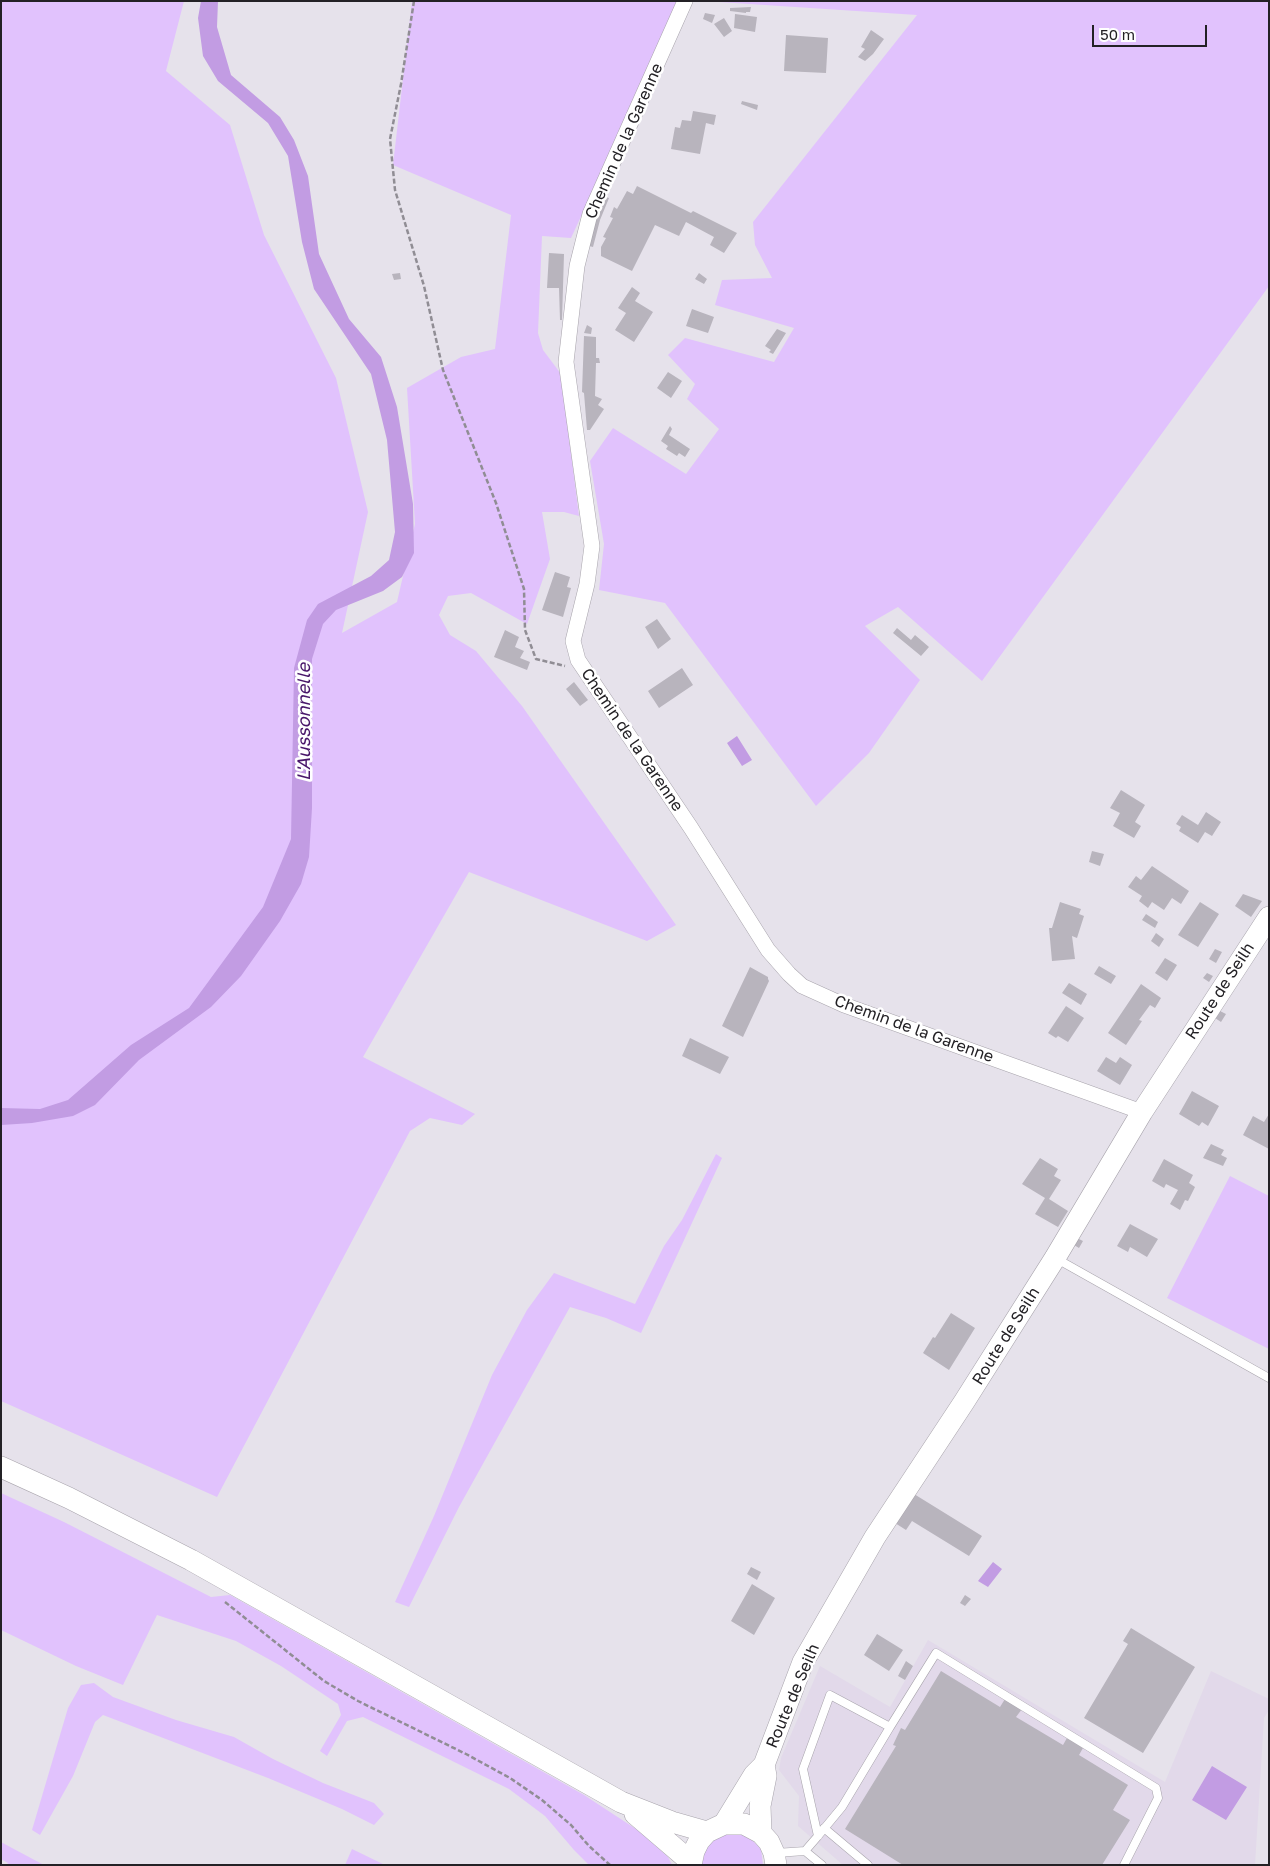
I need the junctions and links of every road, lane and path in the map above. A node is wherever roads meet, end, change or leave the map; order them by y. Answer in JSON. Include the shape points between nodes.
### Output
{"nodes":[{"id":1,"x":414,"y":1,"type":"edge"},
{"id":2,"x":685,"y":1,"type":"edge"},
{"id":3,"x":578,"y":660,"type":"junction"},
{"id":4,"x":1269,"y":917,"type":"edge"},
{"id":5,"x":1142,"y":1112,"type":"junction"},
{"id":6,"x":1055,"y":1258,"type":"junction"},
{"id":7,"x":1269,"y":1378,"type":"edge"},
{"id":8,"x":1,"y":1467,"type":"edge"},
{"id":9,"x":223,"y":1600,"type":"dead end"},
{"id":10,"x":890,"y":1728,"type":"junction"},
{"id":11,"x":764,"y":1765,"type":"junction"},
{"id":12,"x":621,"y":1802,"type":"junction"},
{"id":13,"x":715,"y":1828,"type":"junction"},
{"id":14,"x":824,"y":1828,"type":"junction"},
{"id":15,"x":761,"y":1833,"type":"junction"},
{"id":16,"x":818,"y":1836,"type":"junction"},
{"id":17,"x":805,"y":1851,"type":"junction"},
{"id":18,"x":775,"y":1859,"type":"edge"},
{"id":19,"x":691,"y":1864,"type":"edge"},
{"id":20,"x":610,"y":1865,"type":"edge"},
{"id":21,"x":822,"y":1865,"type":"edge"},
{"id":22,"x":868,"y":1865,"type":"edge"},
{"id":23,"x":1124,"y":1865,"type":"edge"}],
"edges":[{"from":1,"to":3,"type":"path","via":[[390,139],[394,190],[424,286],[443,370],[496,503],[524,590],[525,630],[536,659],[568,666]]},
{"from":2,"to":3,"type":"street","name":"Chemin de la Garenne","via":[[590,214],[577,266],[566,362],[592,546],[573,642]]},
{"from":3,"to":5,"type":"street","name":"Chemin de la Garenne","via":[[768,950],[802,986],[844,1005]]},
{"from":4,"to":5,"type":"street","name":"Route de Seilh"},
{"from":5,"to":6,"type":"street","name":"Route de Seilh"},
{"from":6,"to":7,"type":"lane"},
{"from":6,"to":11,"type":"street","name":"Route de Seilh","via":[[874,1537],[803,1662]]},
{"from":8,"to":12,"type":"street","via":[[192,1560]]},
{"from":9,"to":20,"type":"path","via":[[324,1681],[510,1778],[571,1825]]},
{"from":10,"to":14,"type":"lane","via":[[842,1807]]},
{"from":10,"to":16,"type":"lane","via":[[830,1695],[803,1769]]},
{"from":10,"to":23,"type":"lane","via":[[936,1653],[1156,1788],[1158,1798]]},
{"from":11,"to":13,"type":"street","name":"Route de Seilh"},
{"from":11,"to":15,"type":"street","name":"Route de Seilh"},
{"from":12,"to":13,"type":"street","via":[[679,1825]]},
{"from":12,"to":19,"type":"street"},
{"from":13,"to":15,"type":"street","via":[[744,1824]]},
{"from":13,"to":19,"type":"street","name":"Route de Seilh","via":[[696,1846]]},
{"from":14,"to":16,"type":"lane"},
{"from":14,"to":22,"type":"lane"},
{"from":15,"to":18,"type":"street","via":[[769,1842]]},
{"from":16,"to":17,"type":"lane"},
{"from":17,"to":18,"type":"lane"},
{"from":17,"to":21,"type":"lane"}]}
